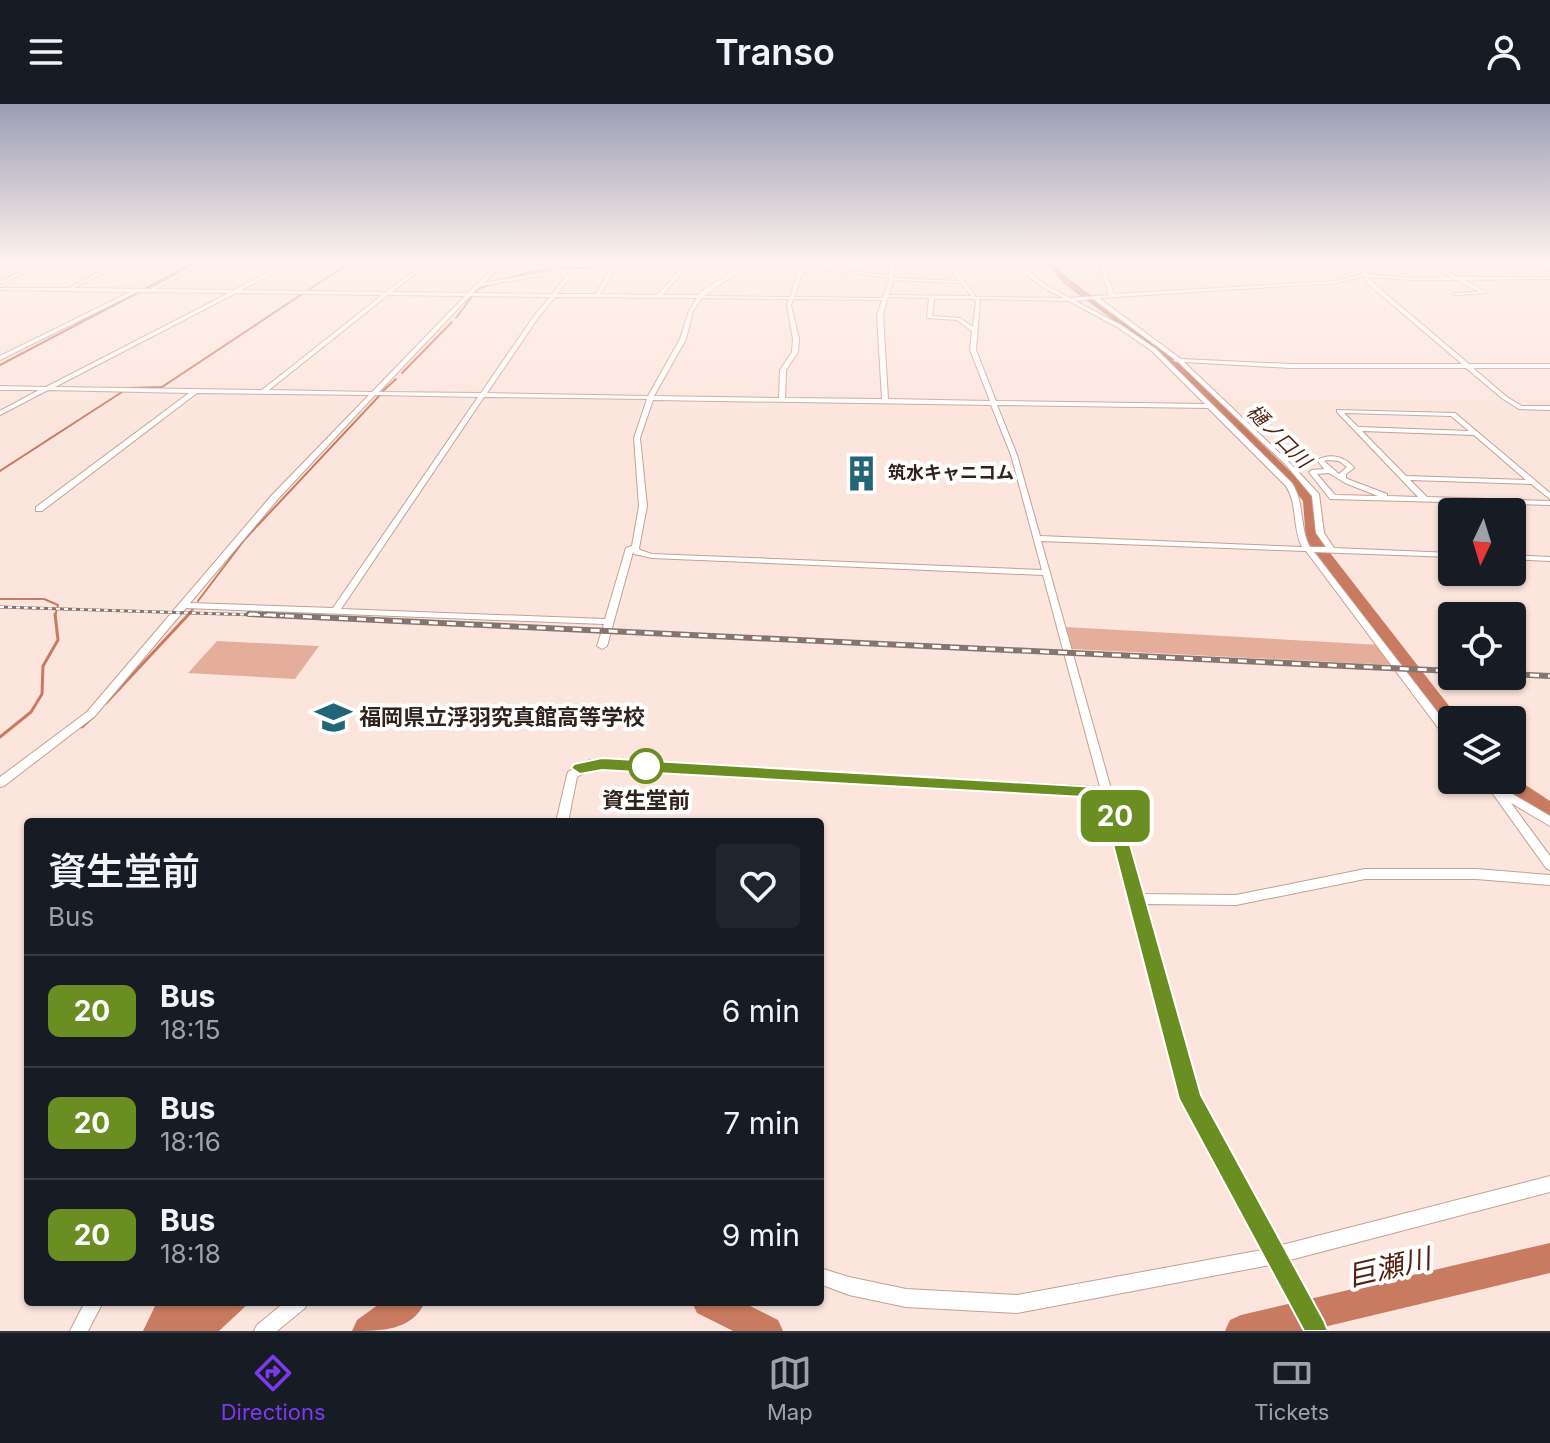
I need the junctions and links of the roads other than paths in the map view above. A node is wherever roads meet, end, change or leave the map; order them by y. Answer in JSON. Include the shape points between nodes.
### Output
{"nodes":[{"id":1,"x":82,"y":317,"type":"edge"},
{"id":2,"x":181,"y":317,"type":"edge"},
{"id":3,"x":359,"y":317,"type":"edge"},
{"id":4,"x":449,"y":317,"type":"edge"},
{"id":5,"x":536,"y":317,"type":"edge"},
{"id":6,"x":689,"y":317,"type":"edge"},
{"id":7,"x":792,"y":317,"type":"edge"},
{"id":8,"x":880,"y":317,"type":"edge"},
{"id":9,"x":933,"y":317,"type":"edge"},
{"id":10,"x":978,"y":317,"type":"edge"},
{"id":11,"x":1100,"y":317,"type":"edge"},
{"id":12,"x":1120,"y":317,"type":"edge"},
{"id":13,"x":1411,"y":317,"type":"edge"},
{"id":14,"x":974,"y":330,"type":"junction"},
{"id":15,"x":0,"y":358,"type":"edge"},
{"id":16,"x":1166,"y":360,"type":"junction"},
{"id":17,"x":1178,"y":360,"type":"junction"},
{"id":18,"x":1466,"y":366,"type":"junction"},
{"id":19,"x":1550,"y":366,"type":"edge"},
{"id":20,"x":0,"y":388,"type":"edge"},
{"id":21,"x":46,"y":388,"type":"junction"},
{"id":22,"x":195,"y":391,"type":"junction"},
{"id":23,"x":263,"y":392,"type":"junction"},
{"id":24,"x":375,"y":394,"type":"junction"},
{"id":25,"x":483,"y":395,"type":"junction"},
{"id":26,"x":653,"y":398,"type":"junction"},
{"id":27,"x":782,"y":400,"type":"junction"},
{"id":28,"x":885,"y":401,"type":"junction"},
{"id":29,"x":993,"y":402,"type":"junction"},
{"id":30,"x":1208,"y":406,"type":"junction"},
{"id":31,"x":1550,"y":408,"type":"edge"},
{"id":32,"x":0,"y":413,"type":"edge"},
{"id":33,"x":1231,"y":428,"type":"junction"},
{"id":34,"x":1246,"y":428,"type":"junction"},
{"id":35,"x":1356,"y":429,"type":"junction"},
{"id":36,"x":1475,"y":433,"type":"junction"},
{"id":37,"x":1260,"y":458,"type":"junction"},
{"id":38,"x":1278,"y":458,"type":"junction"},
{"id":39,"x":1332,"y":471,"type":"junction"},
{"id":40,"x":1343,"y":477,"type":"junction"},
{"id":41,"x":1404,"y":478,"type":"junction"},
{"id":42,"x":1532,"y":482,"type":"junction"},
{"id":43,"x":1550,"y":497,"type":"edge"},
{"id":44,"x":1393,"y":499,"type":"junction"},
{"id":45,"x":1425,"y":500,"type":"junction"},
{"id":46,"x":1550,"y":503,"type":"edge"},
{"id":47,"x":1301,"y":508,"type":"junction"},
{"id":48,"x":39,"y":509,"type":"dead end"},
{"id":49,"x":1318,"y":511,"type":"junction"},
{"id":50,"x":1036,"y":538,"type":"junction"},
{"id":51,"x":635,"y":548,"type":"junction"},
{"id":52,"x":1312,"y":549,"type":"junction"},
{"id":53,"x":1330,"y":550,"type":"junction"},
{"id":54,"x":1438,"y":554,"type":"edge"},
{"id":55,"x":1526,"y":558,"type":"edge"},
{"id":56,"x":1550,"y":559,"type":"edge"},
{"id":57,"x":1046,"y":573,"type":"junction"},
{"id":58,"x":185,"y":605,"type":"junction"},
{"id":59,"x":336,"y":610,"type":"junction"},
{"id":60,"x":608,"y":622,"type":"junction"},
{"id":61,"x":602,"y":646,"type":"dead end"},
{"id":62,"x":1438,"y":719,"type":"edge"},
{"id":63,"x":0,"y":783,"type":"edge"},
{"id":64,"x":1108,"y":792,"type":"junction"},
{"id":65,"x":1499,"y":794,"type":"edge"},
{"id":66,"x":1508,"y":794,"type":"edge"},
{"id":67,"x":563,"y":818,"type":"edge"},
{"id":68,"x":1550,"y":822,"type":"edge"},
{"id":69,"x":1550,"y":865,"type":"edge"},
{"id":70,"x":1550,"y":880,"type":"edge"},
{"id":71,"x":1138,"y":899,"type":"junction"},
{"id":72,"x":1550,"y":1184,"type":"edge"},
{"id":73,"x":1276,"y":1260,"type":"junction"},
{"id":74,"x":824,"y":1277,"type":"edge"},
{"id":75,"x":92,"y":1306,"type":"edge"},
{"id":76,"x":294,"y":1306,"type":"edge"},
{"id":77,"x":79,"y":1331,"type":"edge"},
{"id":78,"x":263,"y":1331,"type":"edge"},
{"id":79,"x":1314,"y":1331,"type":"edge"}],
"edges":[{"from":1,"to":15,"type":"street"},
{"from":2,"to":21,"type":"street"},
{"from":3,"to":23,"type":"street"},
{"from":4,"to":24,"type":"street"},
{"from":5,"to":25,"type":"street"},
{"from":6,"to":26,"type":"street"},
{"from":7,"to":27,"type":"street","via":[[795,352],[783,370]]},
{"from":8,"to":28,"type":"street"},
{"from":9,"to":14,"type":"street","via":[[958,319]]},
{"from":10,"to":14,"type":"street"},
{"from":11,"to":16,"type":"street"},
{"from":12,"to":17,"type":"street"},
{"from":13,"to":18,"type":"street"},
{"from":14,"to":29,"type":"street","via":[[973,350]]},
{"from":16,"to":17,"type":"street"},
{"from":16,"to":30,"type":"street"},
{"from":17,"to":18,"type":"street"},
{"from":17,"to":34,"type":"street"},
{"from":18,"to":19,"type":"street"},
{"from":18,"to":31,"type":"street","via":[[1516,406]]},
{"from":20,"to":21,"type":"street"},
{"from":21,"to":22,"type":"street"},
{"from":21,"to":32,"type":"street"},
{"from":22,"to":23,"type":"street"},
{"from":22,"to":48,"type":"street"},
{"from":23,"to":24,"type":"street"},
{"from":24,"to":25,"type":"street"},
{"from":24,"to":58,"type":"street","via":[[275,497]]},
{"from":25,"to":26,"type":"street"},
{"from":25,"to":59,"type":"street"},
{"from":26,"to":27,"type":"street"},
{"from":26,"to":51,"type":"street","via":[[637,438],[643,506]]},
{"from":27,"to":28,"type":"street"},
{"from":28,"to":29,"type":"street"},
{"from":29,"to":30,"type":"street"},
{"from":29,"to":50,"type":"street","via":[[1014,455]]},
{"from":30,"to":33,"type":"street"},
{"from":33,"to":34,"type":"street"},
{"from":33,"to":37,"type":"street"},
{"from":34,"to":38,"type":"street"},
{"from":35,"to":36,"type":"street"},
{"from":35,"to":36,"type":"street","via":[[1339,411],[1453,414]]},
{"from":35,"to":41,"type":"street"},
{"from":36,"to":42,"type":"street"},
{"from":37,"to":38,"type":"street"},
{"from":37,"to":47,"type":"street","via":[[1295,492]]},
{"from":38,"to":49,"type":"street","via":[[1316,496]]},
{"from":39,"to":40,"type":"street"},
{"from":39,"to":40,"type":"street","via":[[1319,461],[1348,463],[1351,468]]},
{"from":39,"to":44,"type":"street","via":[[1312,472],[1333,497]]},
{"from":40,"to":44,"type":"street"},
{"from":41,"to":42,"type":"street"},
{"from":41,"to":45,"type":"street"},
{"from":42,"to":43,"type":"street"},
{"from":44,"to":45,"type":"street"},
{"from":45,"to":46,"type":"street"},
{"from":47,"to":49,"type":"street"},
{"from":47,"to":52,"type":"street","via":[[1299,533]]},
{"from":49,"to":53,"type":"street","via":[[1320,533]]},
{"from":50,"to":52,"type":"street"},
{"from":50,"to":57,"type":"street"},
{"from":51,"to":57,"type":"street","via":[[652,556]]},
{"from":51,"to":60,"type":"street","via":[[630,548]]},
{"from":52,"to":53,"type":"street"},
{"from":52,"to":62,"type":"street"},
{"from":53,"to":54,"type":"street"},
{"from":55,"to":56,"type":"street"},
{"from":57,"to":64,"type":"street"},
{"from":58,"to":59,"type":"street"},
{"from":58,"to":63,"type":"street","via":[[91,714]]},
{"from":59,"to":60,"type":"street"},
{"from":60,"to":61,"type":"street"},
{"from":64,"to":67,"type":"street","via":[[590,764],[572,775]]},
{"from":64,"to":71,"type":"street"},
{"from":65,"to":69,"type":"street"},
{"from":66,"to":68,"type":"street"},
{"from":70,"to":71,"type":"street","via":[[1365,874],[1236,900]]},
{"from":71,"to":73,"type":"street","via":[[1191,1099]]},
{"from":72,"to":73,"type":"street"},
{"from":73,"to":74,"type":"street","via":[[1017,1304],[906,1298]]},
{"from":73,"to":79,"type":"street"},
{"from":75,"to":77,"type":"street"},
{"from":76,"to":78,"type":"street"}]}
